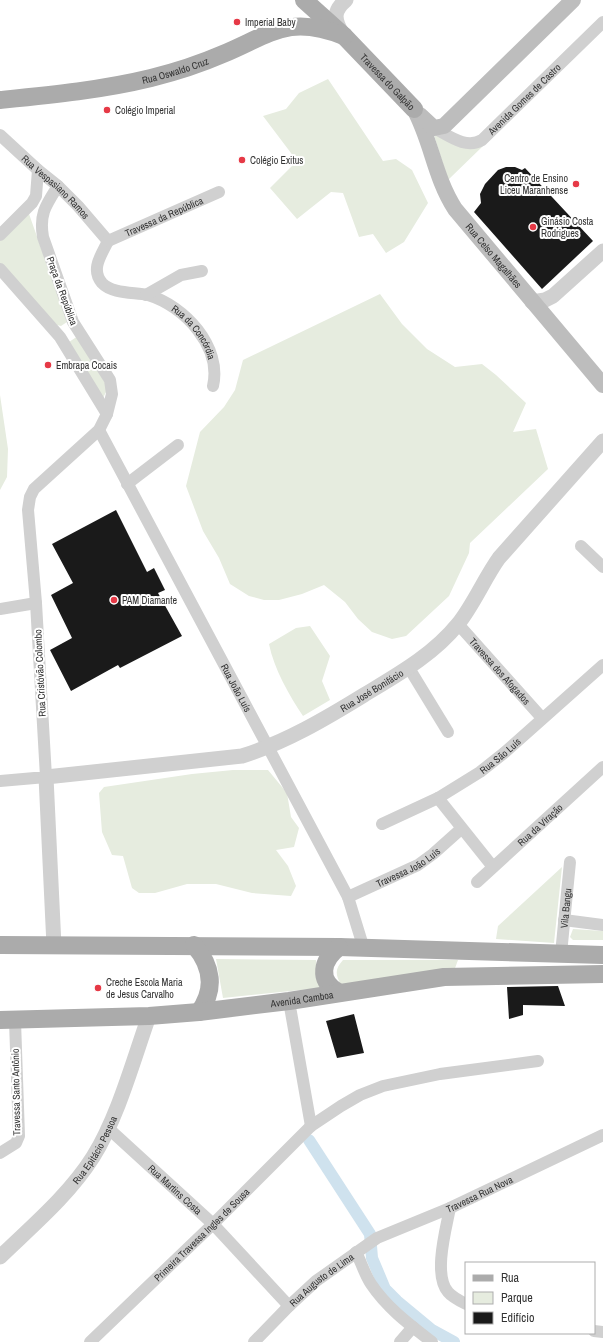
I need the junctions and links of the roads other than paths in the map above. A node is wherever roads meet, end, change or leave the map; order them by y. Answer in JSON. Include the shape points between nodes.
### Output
{"nodes":[{"id":1,"x":304,"y":0,"type":"edge"},
{"id":2,"x":346,"y":0,"type":"edge"},
{"id":3,"x":573,"y":0,"type":"edge"},
{"id":4,"x":603,"y":22,"type":"edge"},
{"id":5,"x":344,"y":36,"type":"junction"},
{"id":6,"x":0,"y":100,"type":"edge"},
{"id":7,"x":414,"y":109,"type":"junction"},
{"id":8,"x":432,"y":127,"type":"junction"},
{"id":9,"x":0,"y":135,"type":"edge"},
{"id":10,"x":38,"y":170,"type":"junction"},
{"id":11,"x":58,"y":186,"type":"junction"},
{"id":12,"x":219,"y":192,"type":"dead end"},
{"id":13,"x":0,"y":235,"type":"edge"},
{"id":14,"x":108,"y":240,"type":"junction"},
{"id":15,"x":603,"y":250,"type":"edge"},
{"id":16,"x":0,"y":269,"type":"edge"},
{"id":17,"x":202,"y":271,"type":"dead end"},
{"id":18,"x":146,"y":295,"type":"junction"},
{"id":19,"x":532,"y":302,"type":"junction"},
{"id":20,"x":77,"y":329,"type":"junction"},
{"id":21,"x":60,"y":337,"type":"junction"},
{"id":22,"x":603,"y":384,"type":"edge"},
{"id":23,"x":213,"y":386,"type":"dead end"},
{"id":24,"x":106,"y":414,"type":"junction"},
{"id":25,"x":99,"y":430,"type":"junction"},
{"id":26,"x":603,"y":441,"type":"edge"},
{"id":27,"x":178,"y":445,"type":"dead end"},
{"id":28,"x":127,"y":484,"type":"junction"},
{"id":29,"x":582,"y":546,"type":"dead end"},
{"id":30,"x":603,"y":567,"type":"edge"},
{"id":31,"x":36,"y":603,"type":"junction"},
{"id":32,"x":0,"y":609,"type":"edge"},
{"id":33,"x":458,"y":624,"type":"junction"},
{"id":34,"x":603,"y":665,"type":"edge"},
{"id":35,"x":409,"y":668,"type":"junction"},
{"id":36,"x":542,"y":718,"type":"junction"},
{"id":37,"x":448,"y":732,"type":"dead end"},
{"id":38,"x":269,"y":747,"type":"junction"},
{"id":39,"x":603,"y":767,"type":"edge"},
{"id":40,"x":46,"y":777,"type":"junction"},
{"id":41,"x":0,"y":781,"type":"edge"},
{"id":42,"x":438,"y":798,"type":"junction"},
{"id":43,"x":382,"y":824,"type":"dead end"},
{"id":44,"x":461,"y":829,"type":"junction"},
{"id":45,"x":570,"y":862,"type":"dead end"},
{"id":46,"x":494,"y":867,"type":"junction"},
{"id":47,"x":477,"y":882,"type":"dead end"},
{"id":48,"x":348,"y":897,"type":"junction"},
{"id":49,"x":564,"y":920,"type":"junction"},
{"id":50,"x":603,"y":925,"type":"edge"},
{"id":51,"x":0,"y":945,"type":"edge"},
{"id":52,"x":54,"y":946,"type":"junction"},
{"id":53,"x":194,"y":946,"type":"junction"},
{"id":54,"x":339,"y":948,"type":"junction"},
{"id":55,"x":364,"y":949,"type":"junction"},
{"id":56,"x":561,"y":954,"type":"junction"},
{"id":57,"x":603,"y":955,"type":"edge"},
{"id":58,"x":603,"y":974,"type":"edge"},
{"id":59,"x":338,"y":992,"type":"junction"},
{"id":60,"x":289,"y":1001,"type":"junction"},
{"id":61,"x":199,"y":1012,"type":"junction"},
{"id":62,"x":149,"y":1016,"type":"junction"},
{"id":63,"x":8,"y":1021,"type":"edge"},
{"id":64,"x":538,"y":1061,"type":"dead end"},
{"id":65,"x":311,"y":1126,"type":"junction"},
{"id":66,"x":108,"y":1128,"type":"junction"},
{"id":67,"x":603,"y":1135,"type":"edge"},
{"id":68,"x":0,"y":1153,"type":"edge"},
{"id":69,"x":450,"y":1208,"type":"junction"},
{"id":70,"x":213,"y":1224,"type":"junction"},
{"id":71,"x":356,"y":1252,"type":"junction"},
{"id":72,"x":0,"y":1257,"type":"edge"},
{"id":73,"x":465,"y":1303,"type":"edge"},
{"id":74,"x":289,"y":1306,"type":"junction"},
{"id":75,"x":413,"y":1327,"type":"junction"},
{"id":76,"x":90,"y":1342,"type":"edge"},
{"id":77,"x":254,"y":1342,"type":"edge"},
{"id":78,"x":400,"y":1342,"type":"edge"},
{"id":79,"x":432,"y":1342,"type":"edge"}],
"edges":[{"from":1,"to":5,"type":"main road","name":"Travessa do Galpão"},
{"from":2,"to":5,"type":"street","via":[[338,8],[335,16]]},
{"from":3,"to":8,"type":"main road","via":[[446,123],[438,128]]},
{"from":4,"to":8,"type":"street","name":"Avenida Gomes de Castro","via":[[482,140],[470,144],[462,142]]},
{"from":5,"to":6,"type":"main road","name":"Rua Oswaldo Cruz","via":[[324,29],[284,27],[268,32],[224,54],[151,78],[59,94]]},
{"from":5,"to":7,"type":"main road","name":"Travessa do Galpão"},
{"from":7,"to":8,"type":"main road","name":"Travessa do Galpão"},
{"from":7,"to":19,"type":"main road","name":"Rua Celso Magalhães","via":[[427,138],[443,189],[451,204]]},
{"from":9,"to":10,"type":"street","name":"Rua Vespasiano Ramos"},
{"from":10,"to":11,"type":"street","name":"Rua Vespasiano Ramos"},
{"from":10,"to":13,"type":"street","via":[[36,196],[32,203]]},
{"from":11,"to":14,"type":"street","name":"Rua Vespasiano Ramos"},
{"from":11,"to":20,"type":"street","name":"Praça da República","via":[[42,213],[41,226],[43,238]]},
{"from":12,"to":14,"type":"street","name":"Travessa da República"},
{"from":14,"to":18,"type":"street","name":"Rua da Concórdia","via":[[96,265],[102,282],[113,288]]},
{"from":15,"to":19,"type":"street","via":[[553,296]]},
{"from":16,"to":21,"type":"street","name":"Praça da República"},
{"from":17,"to":18,"type":"street","via":[[182,275]]},
{"from":18,"to":23,"type":"street","name":"Rua da Concórdia","via":[[169,305],[197,329],[214,359],[216,374]]},
{"from":19,"to":22,"type":"main road","name":"Rua Celso Magalhães"},
{"from":20,"to":21,"type":"street"},
{"from":20,"to":24,"type":"street","name":"Praça da República","via":[[110,380],[112,394]]},
{"from":21,"to":24,"type":"street","name":"Praça da República"},
{"from":24,"to":25,"type":"street","name":"Praça da República"},
{"from":25,"to":28,"type":"street","name":"Rua João Luís"},
{"from":25,"to":31,"type":"street","name":"Rua Cristóvão Colombo","via":[[34,489],[30,496],[28,510]]},
{"from":26,"to":33,"type":"street","name":"Rua José Bonifácio","via":[[500,558]]},
{"from":27,"to":28,"type":"street"},
{"from":28,"to":38,"type":"street","name":"Rua João Luís"},
{"from":29,"to":30,"type":"street"},
{"from":31,"to":32,"type":"street"},
{"from":31,"to":40,"type":"street","name":"Rua Cristóvão Colombo"},
{"from":33,"to":35,"type":"street","name":"Rua José Bonifácio"},
{"from":33,"to":36,"type":"street","name":"Travessa dos Afogados"},
{"from":34,"to":36,"type":"street","name":"Rua São Luís"},
{"from":35,"to":37,"type":"street"},
{"from":35,"to":38,"type":"street","name":"Rua José Bonifácio","via":[[326,718]]},
{"from":36,"to":42,"type":"street","name":"Rua São Luís","via":[[480,772]]},
{"from":38,"to":40,"type":"street","name":"Rua José Bonifácio","via":[[242,756]]},
{"from":38,"to":48,"type":"street","name":"Rua João Luís"},
{"from":39,"to":46,"type":"street","name":"Rua da Viração"},
{"from":40,"to":41,"type":"street"},
{"from":40,"to":52,"type":"street","name":"Rua Cristóvão Colombo"},
{"from":42,"to":43,"type":"street","name":"Rua São Luís"},
{"from":42,"to":44,"type":"street"},
{"from":44,"to":46,"type":"street"},
{"from":44,"to":48,"type":"street","name":"Travessa João Luís","via":[[418,865]]},
{"from":45,"to":49,"type":"street","name":"Vila Bangu"},
{"from":46,"to":47,"type":"street","name":"Rua da Viração"},
{"from":48,"to":55,"type":"street","name":"Rua João Luís"},
{"from":49,"to":50,"type":"street"},
{"from":49,"to":56,"type":"street","name":"Vila Bangu"},
{"from":51,"to":52,"type":"main road"},
{"from":52,"to":53,"type":"main road"},
{"from":53,"to":54,"type":"main road"},
{"from":53,"to":61,"type":"main road","via":[[204,959],[210,977],[208,997]]},
{"from":54,"to":55,"type":"main road"},
{"from":54,"to":59,"type":"main road","via":[[326,960],[324,969],[328,982]]},
{"from":55,"to":56,"type":"main road"},
{"from":56,"to":57,"type":"main road"},
{"from":58,"to":59,"type":"main road","name":"Avenida Camboa","via":[[444,977]]},
{"from":59,"to":60,"type":"main road","name":"Avenida Camboa"},
{"from":60,"to":61,"type":"main road","name":"Avenida Camboa"},
{"from":60,"to":65,"type":"street"},
{"from":61,"to":62,"type":"main road","name":"Avenida Camboa"},
{"from":62,"to":63,"type":"main road","name":"Avenida Camboa"},
{"from":62,"to":66,"type":"street","name":"Rua Epitácio Pessoa"},
{"from":63,"to":68,"type":"street","name":"Travessa Santo Antônio","via":[[19,1136],[16,1144]]},
{"from":64,"to":65,"type":"street","name":"Primeira Travessa Ingles de Sousa","via":[[440,1074],[383,1086],[360,1095]]},
{"from":65,"to":70,"type":"street","name":"Primeira Travessa Ingles de Sousa"},
{"from":66,"to":70,"type":"street","name":"Rua Martins Costa"},
{"from":66,"to":72,"type":"street","name":"Rua Epitácio Pessoa","via":[[92,1157],[72,1184]]},
{"from":67,"to":69,"type":"street","name":"Travessa Rua Nova"},
{"from":69,"to":71,"type":"street","name":"Travessa Rua Nova","via":[[372,1241]]},
{"from":69,"to":73,"type":"street","via":[[441,1268],[442,1283],[448,1293]]},
{"from":70,"to":74,"type":"street","name":"Rua Martins Costa"},
{"from":70,"to":76,"type":"street","name":"Primeira Travessa Ingles de Sousa"},
{"from":71,"to":74,"type":"street","name":"Rua Augusto de Lima","via":[[316,1281]]},
{"from":71,"to":75,"type":"street","name":"Rua Augusto de Lima","via":[[370,1282],[382,1299]]},
{"from":74,"to":77,"type":"street","name":"Rua Augusto de Lima"},
{"from":75,"to":78,"type":"street"},
{"from":75,"to":79,"type":"street","name":"Rua Augusto de Lima"}]}
